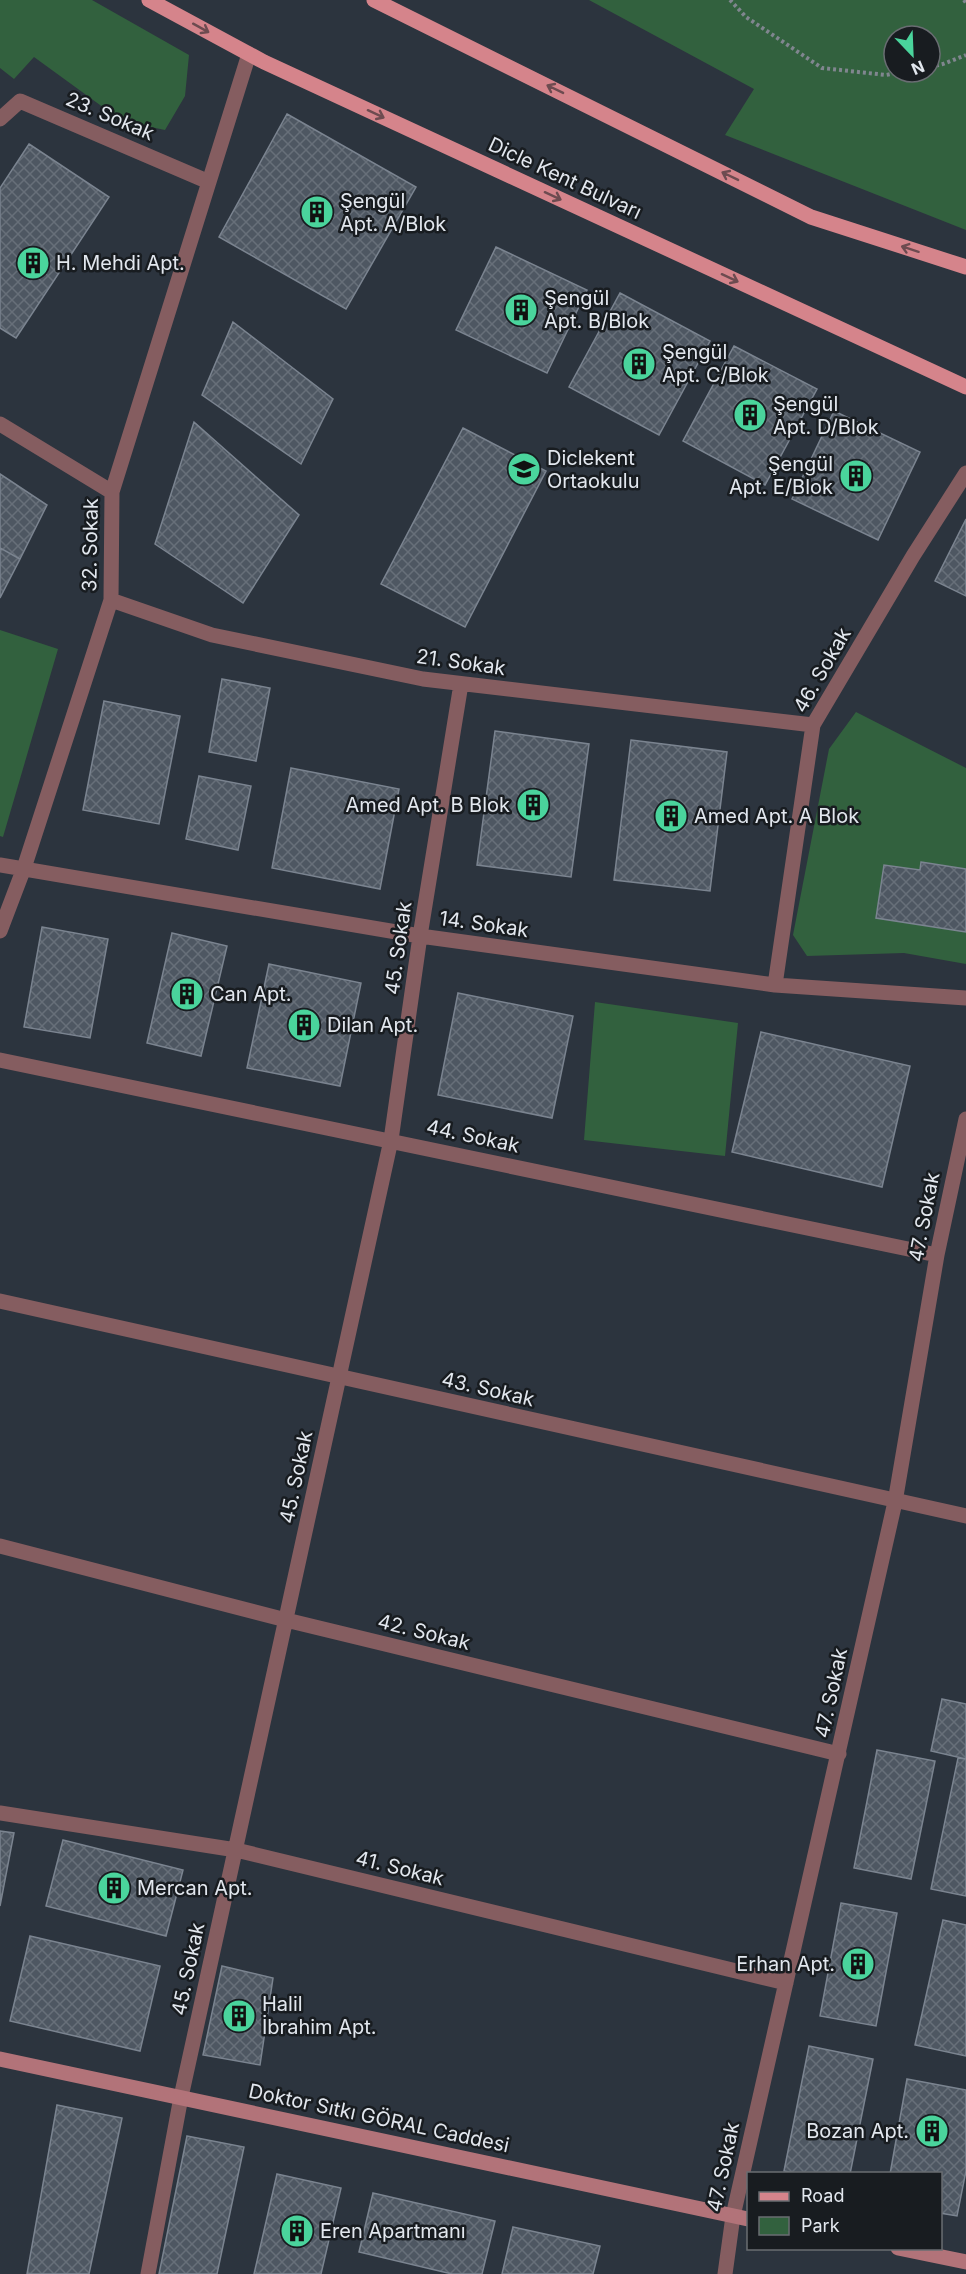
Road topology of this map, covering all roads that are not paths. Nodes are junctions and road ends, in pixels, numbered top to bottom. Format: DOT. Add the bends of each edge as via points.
graph roads {
  1 [pos="149,0"];
  2 [pos="374,0"];
  3 [pos="249,54"];
  4 [pos="0,119"];
  5 [pos="209,182"];
  6 [pos="966,267"];
  7 [pos="966,387"];
  8 [pos="0,424"];
  9 [pos="966,473"];
  10 [pos="112,492"];
  11 [pos="111,600"];
  12 [pos="461,684"];
  13 [pos="813,725"];
  14 [pos="0,864"];
  15 [pos="24,868"];
  16 [pos="0,932"];
  17 [pos="420,936"];
  18 [pos="775,985"];
  19 [pos="966,998"];
  20 [pos="0,1060"];
  21 [pos="966,1119"];
  22 [pos="391,1140"];
  23 [pos="937,1255"];
  24 [pos="0,1301"];
  25 [pos="340,1377"];
  26 [pos="895,1502"];
  27 [pos="966,1516"];
  28 [pos="0,1546"];
  29 [pos="286,1620"];
  30 [pos="839,1754"];
  31 [pos="0,1813"];
  32 [pos="236,1850"];
  33 [pos="786,1983"];
  34 [pos="0,2059"];
  35 [pos="182,2097"];
  36 [pos="750,2172"];
  37 [pos="747,2187"];
  38 [pos="741,2218"];
  39 [pos="908,2250"];
  40 [pos="966,2262"];
  41 [pos="148,2274"];
  42 [pos="725,2274"];
  1 -- 3 [label="main road, Dicle Kent Bulvarı, one-way"];
  6 -- 2 [label="main road, one-way" via="811,217"];
  3 -- 5 [label="street, 32. Sokak"];
  3 -- 7 [label="main road, Dicle Kent Bulvarı, one-way"];
  4 -- 5 [label="street, 23. Sokak" via="20,101"];
  5 -- 10 [label="street, 32. Sokak"];
  8 -- 10 [label="street"];
  9 -- 13 [label="street, 46. Sokak"];
  10 -- 11 [label="street, 32. Sokak"];
  11 -- 12 [label="street, 21. Sokak" via="212,635"];
  11 -- 15 [label="street, 32. Sokak"];
  12 -- 13 [label="street, 21. Sokak"];
  12 -- 17 [label="street, 45. Sokak"];
  13 -- 18 [label="street, 46. Sokak"];
  14 -- 15 [label="street, 14. Sokak"];
  15 -- 16 [label="street, 32. Sokak"];
  15 -- 17 [label="street, 14. Sokak"];
  17 -- 18 [label="street, 14. Sokak"];
  17 -- 22 [label="street, 45. Sokak"];
  18 -- 19 [label="street, 14. Sokak"];
  20 -- 22 [label="street, 44. Sokak"];
  21 -- 23 [label="street, 47. Sokak"];
  22 -- 23 [label="street, 44. Sokak"];
  22 -- 25 [label="street, 45. Sokak"];
  23 -- 26 [label="street, 47. Sokak"];
  24 -- 25 [label="street, 43. Sokak"];
  25 -- 26 [label="street, 43. Sokak"];
  25 -- 29 [label="street, 45. Sokak"];
  26 -- 27 [label="street, 43. Sokak"];
  26 -- 30 [label="street, 47. Sokak"];
  28 -- 29 [label="street, 42. Sokak"];
  29 -- 30 [label="street, 42. Sokak"];
  29 -- 32 [label="street, 45. Sokak"];
  30 -- 33 [label="street, 47. Sokak"];
  31 -- 32 [label="street, 41. Sokak"];
  32 -- 33 [label="street, 41. Sokak"];
  32 -- 35 [label="street, 45. Sokak"];
  33 -- 36 [label="street, 47. Sokak"];
  34 -- 35 [label="street, Doktor Sıtkı GÖRAL Caddesi"];
  35 -- 38 [label="street, Doktor Sıtkı GÖRAL Caddesi"];
  35 -- 41 [label="street, 45. Sokak"];
  37 -- 38 [label="street, 47. Sokak"];
  38 -- 42 [label="street, 47. Sokak"];
  39 -- 40 [label="street"];
}
